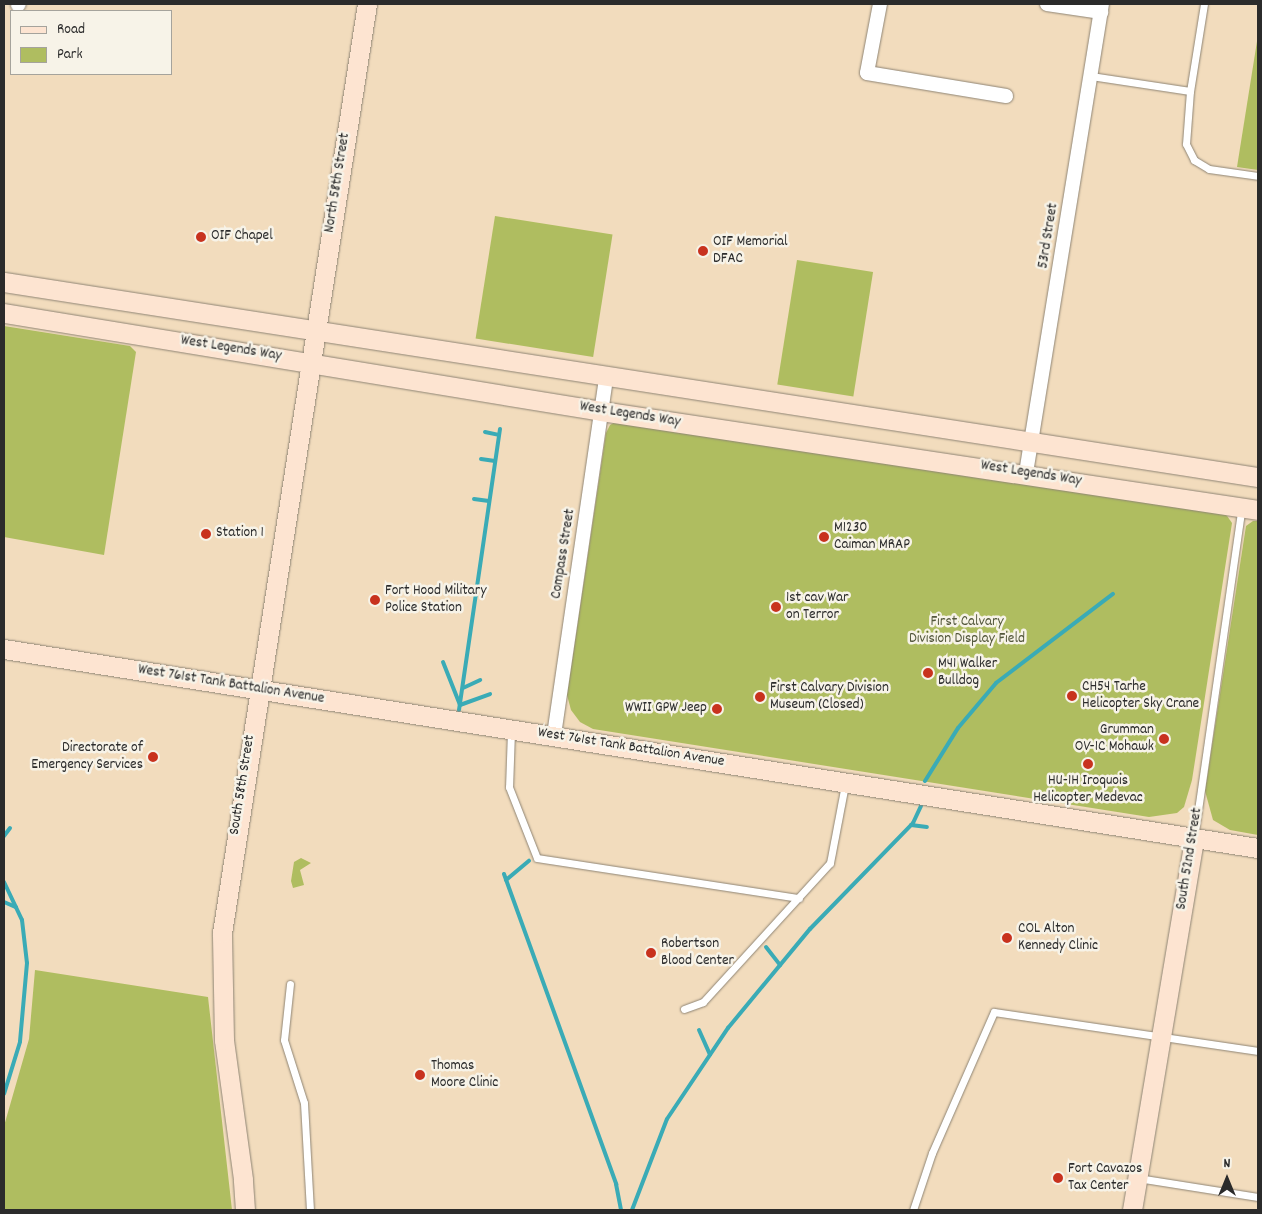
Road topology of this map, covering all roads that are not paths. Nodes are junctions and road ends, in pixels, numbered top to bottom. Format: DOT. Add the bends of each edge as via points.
graph roads {
  1 [pos="367,4"];
  2 [pos="880,4"];
  3 [pos="1047,4"];
  4 [pos="1204,4"];
  5 [pos="1101,8"];
  6 [pos="1091,76"];
  7 [pos="1190,92"];
  8 [pos="1006,96"];
  9 [pos="1258,176"];
  10 [pos="4,282"];
  11 [pos="4,313"];
  12 [pos="314,331"];
  13 [pos="310,361"];
  14 [pos="606,378"];
  15 [pos="601,411"];
  16 [pos="1033,443"];
  17 [pos="1026,473"];
  18 [pos="1258,477"];
  19 [pos="1250,509"];
  20 [pos="4,649"];
  21 [pos="258,690"];
  22 [pos="511,729"];
  23 [pos="554,736"];
  24 [pos="845,782"];
  25 [pos="1194,838"];
  26 [pos="1258,848"];
  27 [pos="799,898"];
  28 [pos="290,984"];
  29 [pos="684,1009"];
  30 [pos="1161,1036"];
  31 [pos="1258,1051"];
  32 [pos="1138,1178"];
  33 [pos="1258,1197"];
  34 [pos="245,1210"];
  35 [pos="310,1210"];
  36 [pos="913,1210"];
  37 [pos="1132,1210"];
  1 -- 12 [label="street, North 58th Street"];
  2 -- 8 [label="street" via="867,73"];
  3 -- 5 [label="street"];
  4 -- 7 [label="lane"];
  5 -- 6 [label="street, 53rd Street"];
  6 -- 7 [label="lane"];
  6 -- 16 [label="street, 53rd Street"];
  7 -- 9 [label="lane" via="1185,133 1194,160 1210,169"];
  10 -- 12 [label="street, West Legends Way"];
  11 -- 13 [label="street, West Legends Way"];
  12 -- 13 [label="street, North 58th Street"];
  12 -- 14 [label="street, West Legends Way"];
  13 -- 15 [label="street, West Legends Way"];
  13 -- 21 [label="street, South 58th Street"];
  14 -- 15 [label="street, Compass Street"];
  14 -- 16 [label="street, West Legends Way"];
  15 -- 17 [label="street, West Legends Way"];
  15 -- 23 [label="street, Compass Street"];
  16 -- 17 [label="street, 53rd Street"];
  16 -- 18 [label="street, West Legends Way"];
  17 -- 19 [label="street, West Legends Way"];
  19 -- 25 [label="lane, South 52nd Street"];
  20 -- 21 [label="street, West 761st Tank Battalion Avenue"];
  21 -- 22 [label="street, West 761st Tank Battalion Avenue"];
  21 -- 34 [label="street, South 58th Street" via="226,905 221,960 224,1040 244,1179"];
  22 -- 23 [label="street, West 761st Tank Battalion Avenue"];
  22 -- 27 [label="lane" via="509,787 537,858"];
  23 -- 24 [label="street, West 761st Tank Battalion Avenue"];
  24 -- 25 [label="street, West 761st Tank Battalion Avenue"];
  24 -- 27 [label="lane" via="833,856"];
  25 -- 26 [label="street, West 761st Tank Battalion Avenue"];
  25 -- 30 [label="street, South 52nd Street"];
  27 -- 29 [label="lane" via="703,1002"];
  28 -- 35 [label="lane" via="291,1001 284,1040 304,1102"];
  30 -- 31 [label="lane"];
  30 -- 32 [label="street, South 52nd Street"];
  30 -- 36 [label="lane" via="1139,1036 994,1012 932,1153"];
  32 -- 33 [label="lane"];
  32 -- 37 [label="street, South 52nd Street"];
}
